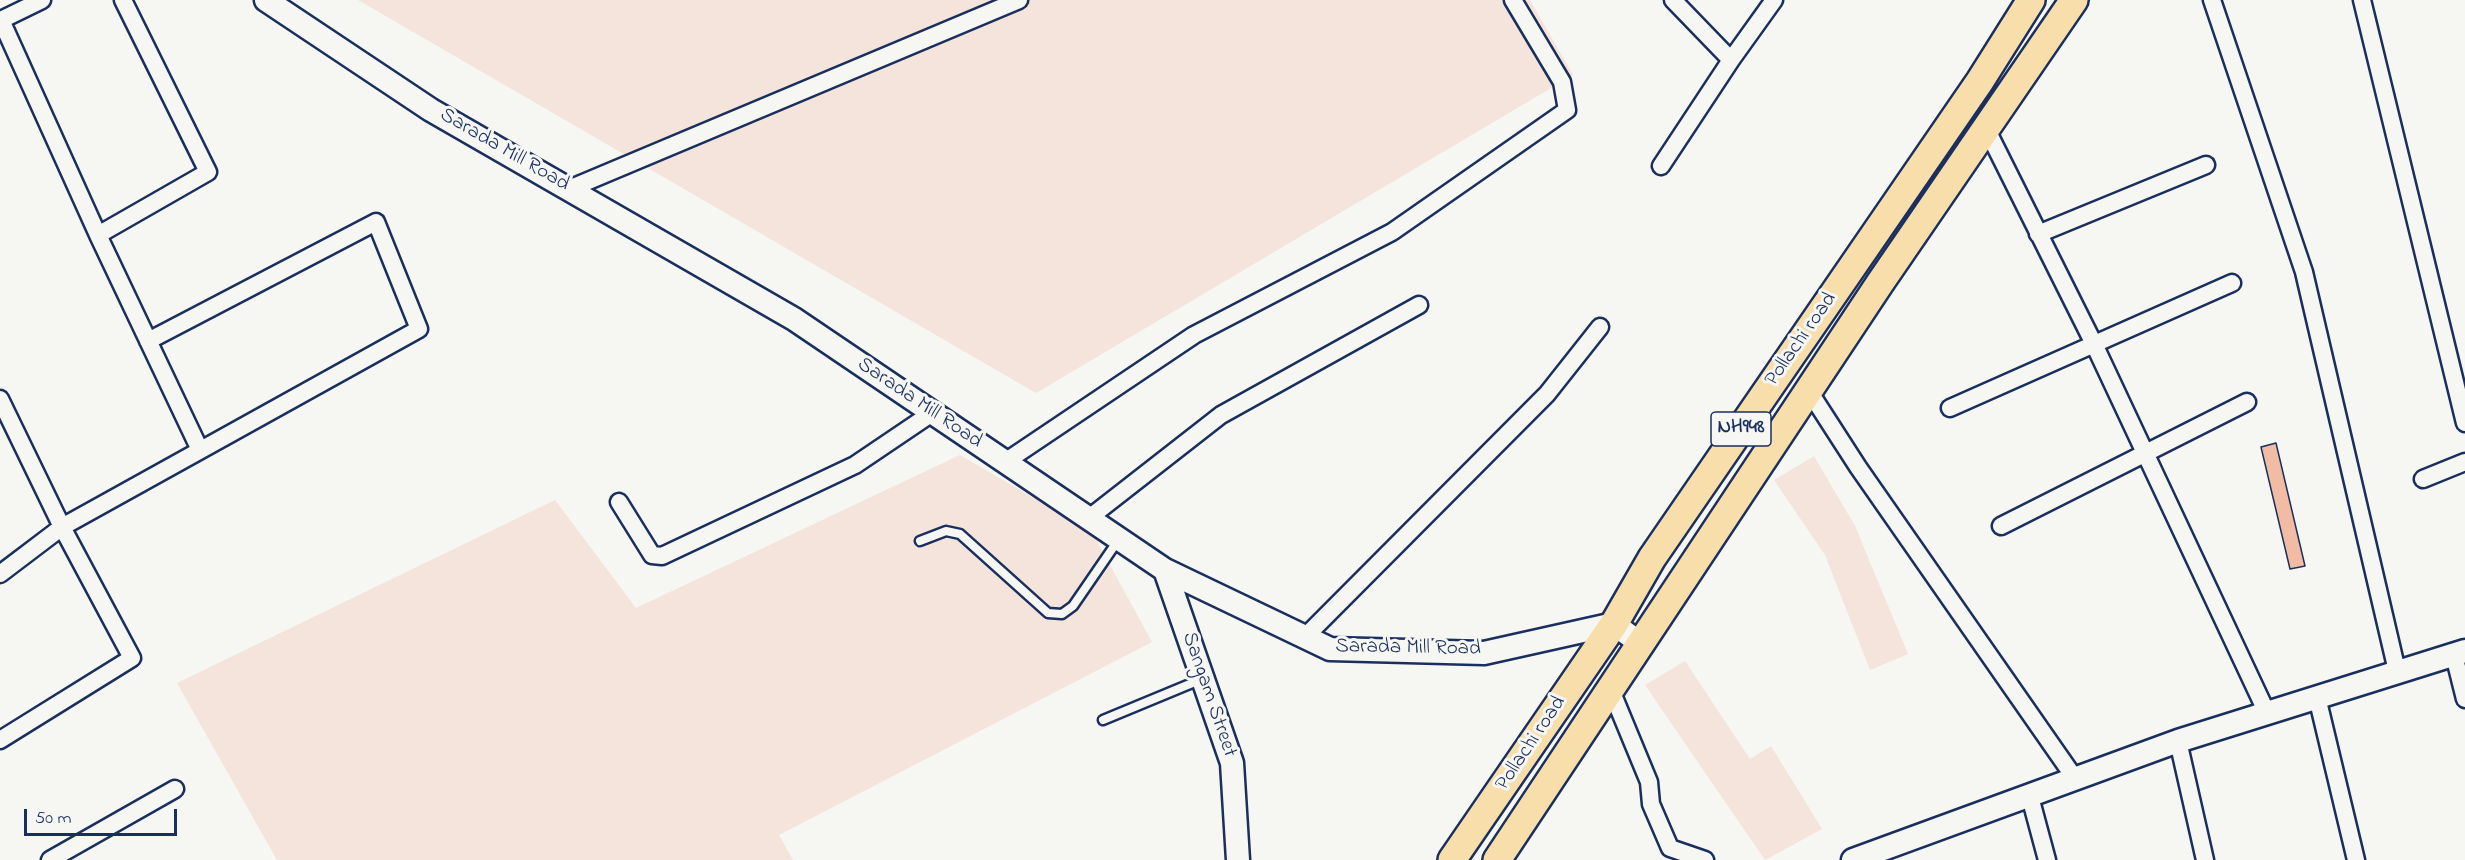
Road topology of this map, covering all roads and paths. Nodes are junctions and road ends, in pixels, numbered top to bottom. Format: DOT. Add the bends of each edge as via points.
graph roads {
  1 [pos="42,0"];
  2 [pos="123,0"];
  3 [pos="266,0"];
  4 [pos="1019,0"];
  5 [pos="1514,0"];
  6 [pos="1673,0"];
  7 [pos="1774,0"];
  8 [pos="2031,0"];
  9 [pos="2074,0"];
  10 [pos="2212,0"];
  11 [pos="2361,0"];
  12 [pos="1731,60"];
  13 [pos="1986,128"];
  14 [pos="2206,165"];
  15 [pos="1661,166"];
  16 [pos="569,189"];
  17 [pos="98,234"];
  18 [pos="2038,234"];
  19 [pos="2232,283"];
  20 [pos="1419,304"];
  21 [pos="1600,327"];
  22 [pos="148,341"];
  23 [pos="2094,344"];
  24 [pos="1809,391"];
  25 [pos="0,399"];
  26 [pos="2247,402"];
  27 [pos="1950,408"];
  28 [pos="932,412"];
  29 [pos="2465,423"];
  30 [pos="200,450"];
  31 [pos="2145,454"];
  32 [pos="1005,462"];
  33 [pos="2465,462"];
  34 [pos="2423,479"];
  35 [pos="618,502"];
  36 [pos="1089,518"];
  37 [pos="2001,526"];
  38 [pos="62,527"];
  39 [pos="1119,539"];
  40 [pos="920,541"];
  41 [pos="1165,570"];
  42 [pos="0,574"];
  43 [pos="1614,624"];
  44 [pos="1305,637"];
  45 [pos="1641,644"];
  46 [pos="2459,653"];
  47 [pos="2397,671"];
  48 [pos="1203,679"];
  49 [pos="1611,690"];
  50 [pos="2317,697"];
  51 [pos="2465,699"];
  52 [pos="2267,713"];
  53 [pos="1103,720"];
  54 [pos="0,740"];
  55 [pos="2178,741"];
  56 [pos="2074,777"];
  57 [pos="176,789"];
  58 [pos="2029,793"];
  59 [pos="50,860"];
  60 [pos="1238,860"];
  61 [pos="1452,860"];
  62 [pos="1497,860"];
  63 [pos="1705,860"];
  64 [pos="1853,860"];
  65 [pos="2047,860"];
  66 [pos="2205,860"];
  67 [pos="2356,860"];
  1 -- 17 [label="street" via="1,20"];
  2 -- 17 [label="street" via="208,172"];
  3 -- 16 [label="main road, Sarada Mill Road" via="431,110"];
  4 -- 16 [label="street"];
  5 -- 32 [label="street" via="1562,82 1568,110 1392,232 1194,335"];
  6 -- 12 [label="street"];
  7 -- 12 [label="street"];
  8 -- 43 [label="highway, Pollachi road / NH948" via="1980,81 1652,558"];
  9 -- 13 [label="highway, NH948"];
  10 -- 47 [label="street" via="2304,272"];
  11 -- 29 [label="street"];
  12 -- 15 [label="street"];
  13 -- 18 [label="street"];
  13 -- 24 [label="highway, NH948"];
  14 -- 18 [label="street"];
  16 -- 28 [label="main road, Sarada Mill Road" via="794,319"];
  17 -- 22 [label="street"];
  18 -- 23 [label="street"];
  19 -- 23 [label="street"];
  20 -- 36 [label="street" via="1221,415"];
  21 -- 44 [label="street" via="1548,394"];
  22 -- 30 [label="street"];
  22 -- 30 [label="street" via="376,222 419,329"];
  23 -- 27 [label="street"];
  23 -- 31 [label="street"];
  24 -- 45 [label="highway, NH948"];
  24 -- 56 [label="street" via="1858,468"];
  25 -- 38 [label="street"];
  26 -- 31 [label="street"];
  28 -- 32 [label="main road, Sarada Mill Road"];
  28 -- 35 [label="street" via="855,465 662,556 652,555"];
  30 -- 38 [label="street"];
  31 -- 37 [label="street"];
  31 -- 52 [label="street"];
  32 -- 36 [label="main road, Sarada Mill Road"];
  33 -- 34 [label="street"];
  36 -- 39 [label="main road, Sarada Mill Road"];
  38 -- 42 [label="street"];
  38 -- 54 [label="street" via="132,658"];
  39 -- 40 [label="lane" via="1073,606 1062,614 1048,613 960,534 946,531"];
  39 -- 41 [label="main road, Sarada Mill Road"];
  41 -- 44 [label="main road, Sarada Mill Road"];
  41 -- 48 [label="main road, Sangam Street"];
  43 -- 44 [label="main road, Sarada Mill Road" via="1484,653 1330,649"];
  43 -- 45 [label="main road"];
  43 -- 61 [label="highway, Pollachi road / NH948"];
  45 -- 49 [label="highway, NH948"];
  46 -- 47 [label="main road"];
  46 -- 51 [label="street"];
  47 -- 50 [label="main road"];
  48 -- 53 [label="lane"];
  48 -- 60 [label="main road, Sangam Street" via="1232,764"];
  49 -- 62 [label="highway, NH948"];
  49 -- 63 [label="street" via="1649,782 1650,804 1670,848"];
  50 -- 52 [label="main road"];
  50 -- 67 [label="street"];
  52 -- 55 [label="main road"];
  55 -- 56 [label="main road"];
  55 -- 66 [label="street"];
  56 -- 58 [label="main road"];
  57 -- 59 [label="street"];
  58 -- 64 [label="main road"];
  58 -- 65 [label="street"];
}
